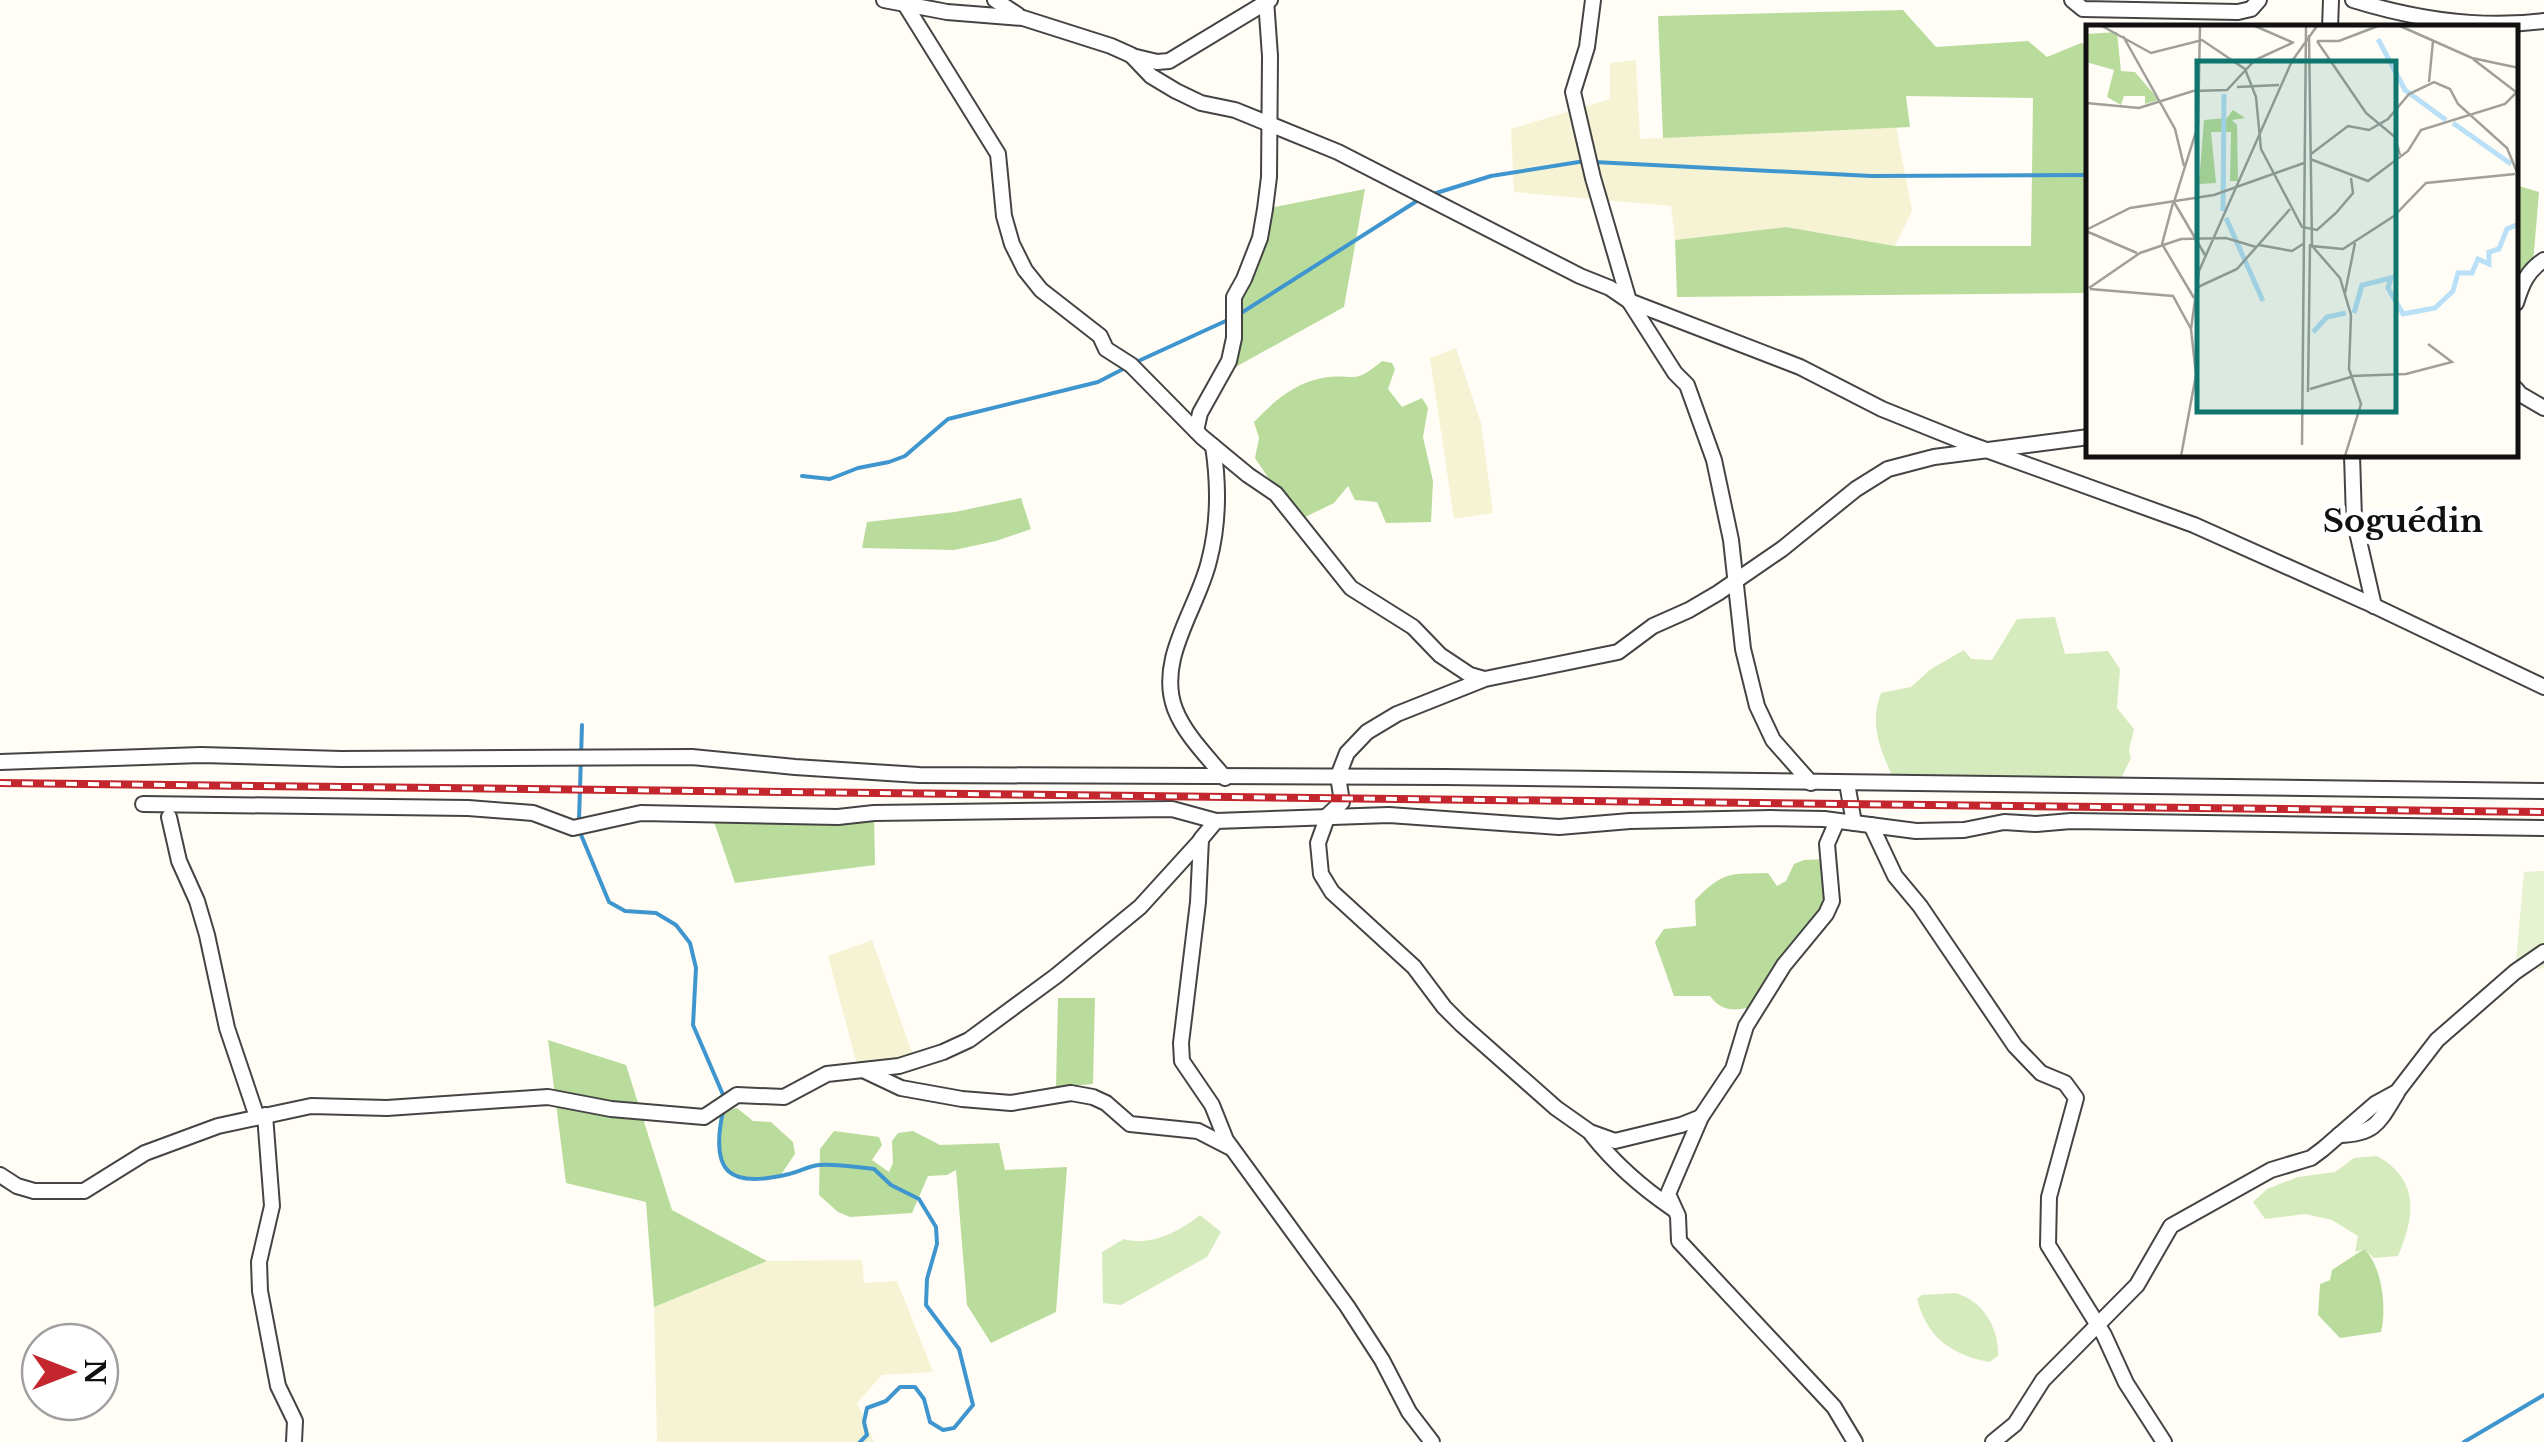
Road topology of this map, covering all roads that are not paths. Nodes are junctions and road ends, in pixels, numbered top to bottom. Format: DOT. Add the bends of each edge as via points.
graph roads {
  1 [pos="884,0"];
  2 [pos="995,0"];
  3 [pos="1593,0"];
  4 [pos="2072,0"];
  5 [pos="2259,0"];
  6 [pos="2353,0"];
  7 [pos="1268,1"];
  8 [pos="906,6"];
  9 [pos="1023,18"];
  10 [pos="2544,21"];
  11 [pos="1131,56"];
  12 [pos="1267,122"];
  13 [pos="2544,260"];
  14 [pos="2519,294"];
  15 [pos="1629,301"];
  16 [pos="2519,393"];
  17 [pos="2544,408"];
  18 [pos="1196,431"];
  19 [pos="2086,437"];
  20 [pos="1213,446"];
  21 [pos="1996,452"];
  22 [pos="2352,458"];
  23 [pos="1734,581"];
  24 [pos="2374,606"];
  25 [pos="1485,679"];
  26 [pos="2544,687"];
  27 [pos="0,762"];
  28 [pos="1338,776"];
  29 [pos="1224,778"];
  30 [pos="1811,783"];
  31 [pos="1847,783"];
  32 [pos="2544,791"];
  33 [pos="143,804"];
  34 [pos="1328,815"];
  35 [pos="169,816"];
  36 [pos="1216,820"];
  37 [pos="1837,821"];
  38 [pos="1854,822"];
  39 [pos="1871,825"];
  40 [pos="2544,828"];
  41 [pos="1202,839"];
  42 [pos="2544,952"];
  43 [pos="858,1068"];
  44 [pos="261,1116"];
  45 [pos="1701,1117"];
  46 [pos="1590,1132"];
  47 [pos="1231,1148"];
  48 [pos="0,1175"];
  49 [pos="1676,1212"];
  50 [pos="2097,1325"];
  51 [pos="294,1442"];
  52 [pos="1432,1442"];
  53 [pos="1856,1442"];
  54 [pos="1993,1442"];
  55 [pos="2164,1442"];
  1 -- 8 [label="street"];
  2 -- 9 [label="street"];
  3 -- 15 [label="street" via="1573,92"];
  4 -- 5 [label="street" via="2083,9 2238,12"];
  6 -- 10 [label="street" via="2477,24"];
  7 -- 11 [label="street" via="1169,61"];
  7 -- 12 [label="street"];
  8 -- 9 [label="street"];
  8 -- 18 [label="street" via="998,154 1004,216 1025,270"];
  9 -- 11 [label="street"];
  11 -- 12 [label="street" via="1176,91"];
  12 -- 15 [label="street" via="1390,177"];
  12 -- 18 [label="street" via="1269,177 1260,238 1234,298 1229,362"];
  13 -- 14 [label="street"];
  15 -- 21 [label="street"];
  15 -- 23 [label="street" via="1697,406 1725,508"];
  16 -- 17 [label="street"];
  18 -- 20 [label="street"];
  19 -- 21 [label="street"];
  20 -- 25 [label="street" via="1276,494 1351,588 1413,627 1440,655"];
  20 -- 29 [label="street" via="1218,498 1210,557 1182,628 1171,688 1186,728"];
  21 -- 23 [label="street" via="1910,461 1888,470"];
  21 -- 24 [label="street" via="2194,525"];
  22 -- 24 [label="street" via="2354,519"];
  23 -- 25 [label="street" via="1618,652"];
  23 -- 30 [label="street" via="1757,706 1773,740"];
  24 -- 26 [label="street"];
  25 -- 28 [label="street" via="1367,732 1347,753"];
  27 -- 29 [label="street" via="201,755 692,756 919,775"];
  28 -- 29 [label="street"];
  28 -- 30 [label="street"];
  28 -- 34 [label="street" via="1342,802"];
  30 -- 31 [label="street"];
  31 -- 32 [label="street"];
  31 -- 38 [label="street"];
  33 -- 36 [label="street" via="468,808 532,813 574,828 641,813 1172,809"];
  34 -- 36 [label="street"];
  34 -- 37 [label="street" via="1558,827 1630,820"];
  34 -- 46 [label="street" via="1318,862 1335,896 1414,967 1461,1024"];
  35 -- 44 [label="street" via="178,861 207,935 227,1028"];
  36 -- 41 [label="street"];
  37 -- 38 [label="street"];
  37 -- 45 [label="street" via="1827,844 1832,902 1758,1006 1733,1069"];
  38 -- 39 [label="street"];
  39 -- 40 [label="street"];
  39 -- 50 [label="street" via="1896,876 2015,1046 2076,1098 2049,1197 2048,1245"];
  41 -- 43 [label="street" via="1140,907 978,1034 916,1061"];
  41 -- 47 [label="street" via="1180,1053"];
  42 -- 50 [label="street" via="2438,1040 2397,1092 2310,1158 2271,1170 2171,1226 2137,1285"];
  43 -- 44 [label="street" via="827,1074 784,1096 737,1094 704,1117 548,1097 387,1108 322,1105"];
  43 -- 47 [label="street" via="901,1088 962,1100 1093,1097 1130,1124 1198,1131"];
  44 -- 48 [label="street" via="145,1152 84,1191 34,1191"];
  44 -- 51 [label="street" via="272,1206 260,1254 260,1291 278,1386 294,1418"];
  45 -- 46 [label="street" via="1620,1140"];
  45 -- 49 [label="street" via="1669,1188"];
  46 -- 49 [label="street" via="1610,1158"];
  47 -- 52 [label="street" via="1347,1306"];
  49 -- 53 [label="street" via="1680,1241 1834,1406"];
  50 -- 54 [label="street"];
  50 -- 55 [label="street"];
}
